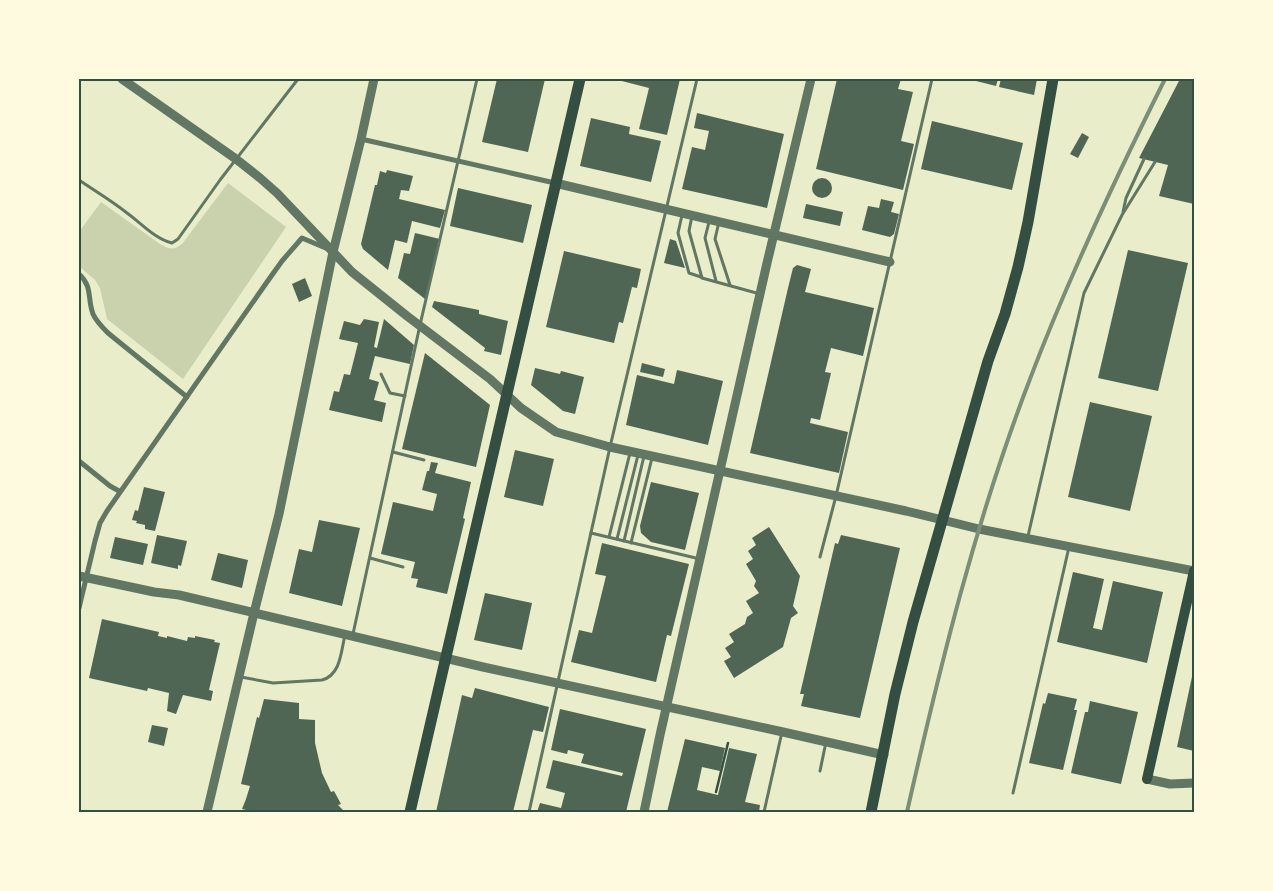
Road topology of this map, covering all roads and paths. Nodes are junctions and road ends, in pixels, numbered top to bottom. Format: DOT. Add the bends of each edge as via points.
graph roads {
  1 [pos="122,79"];
  2 [pos="298,79"];
  3 [pos="374,79"];
  4 [pos="477,79"];
  5 [pos="580,79"];
  6 [pos="697,79"];
  7 [pos="812,79"];
  8 [pos="932,79"];
  9 [pos="1053,79"];
  10 [pos="361,139"];
  11 [pos="236,159"];
  12 [pos="1144,159"];
  13 [pos="459,161"];
  14 [pos="1155,162"];
  15 [pos="79,180"];
  16 [pos="555,183"];
  17 [pos="666,210"];
  18 [pos="682,214"];
  19 [pos="1122,215"];
  20 [pos="692,216"];
  21 [pos="709,220"];
  22 [pos="719,222"];
  23 [pos="774,235"];
  24 [pos="333,252"];
  25 [pos="890,262"];
  26 [pos="79,274"];
  27 [pos="702,278"];
  28 [pos="716,282"];
  29 [pos="730,286"];
  30 [pos="760,294"];
  31 [pos="420,325"];
  32 [pos="381,374"];
  33 [pos="405,396"];
  34 [pos="508,396"];
  35 [pos="187,397"];
  36 [pos="610,447"];
  37 [pos="393,452"];
  38 [pos="642,453"];
  39 [pos="424,460"];
  40 [pos="79,461"];
  41 [pos="720,472"];
  42 [pos="119,491"];
  43 [pos="836,496"];
  44 [pos="943,520"];
  45 [pos="591,533"];
  46 [pos="609,538"];
  47 [pos="617,539"];
  48 [pos="1027,539"];
  49 [pos="624,541"];
  50 [pos="631,543"];
  51 [pos="1069,547"];
  52 [pos="820,557"];
  53 [pos="370,558"];
  54 [pos="700,560"];
  55 [pos="403,567"];
  56 [pos="1194,571"];
  57 [pos="82,576"];
  58 [pos="79,608"];
  59 [pos="254,613"];
  60 [pos="349,635"];
  61 [pos="447,657"];
  62 [pos="239,676"];
  63 [pos="557,683"];
  64 [pos="666,707"];
  65 [pos="782,732"];
  66 [pos="826,742"];
  67 [pos="728,743"];
  68 [pos="884,755"];
  69 [pos="820,771"];
  70 [pos="1147,779"];
  71 [pos="1194,783"];
  72 [pos="716,792"];
  73 [pos="1013,793"];
  74 [pos="207,812"];
  75 [pos="410,812"];
  76 [pos="529,812"];
  77 [pos="644,812"];
  78 [pos="764,812"];
  79 [pos="871,812"];
  1 -- 11 [label="street"];
  2 -- 11 [label="lane"];
  3 -- 10 [label="street"];
  4 -- 13 [label="lane"];
  5 -- 16 [label="main road"];
  6 -- 17 [label="lane"];
  7 -- 23 [label="street"];
  8 -- 25 [label="lane"];
  9 -- 44 [label="main road" via="1018,267"];
  10 -- 13 [label="street"];
  10 -- 24 [label="street"];
  11 -- 15 [label="lane" via="172,243 154,234"];
  11 -- 24 [label="street" via="277,193"];
  12 -- 19 [label="lane"];
  13 -- 16 [label="street"];
  13 -- 31 [label="lane"];
  14 -- 19 [label="lane"];
  16 -- 17 [label="street"];
  16 -- 34 [label="main road"];
  17 -- 18 [label="street"];
  17 -- 36 [label="lane"];
  18 -- 20 [label="street"];
  18 -- 27 [label="lane" via="678,233 689,273"];
  19 -- 48 [label="lane" via="1084,293"];
  20 -- 21 [label="street"];
  20 -- 27 [label="lane" via="689,231"];
  21 -- 22 [label="street"];
  21 -- 28 [label="lane" via="705,238"];
  22 -- 23 [label="street"];
  22 -- 29 [label="lane" via="715,239"];
  23 -- 25 [label="street"];
  23 -- 30 [label="street"];
  24 -- 31 [label="street" via="359,278"];
  24 -- 35 [label="street" via="302,238 267,282"];
  24 -- 59 [label="street" via="279,514"];
  25 -- 43 [label="lane"];
  26 -- 35 [label="street" via="88,285 93,315 99,323"];
  27 -- 28 [label="lane"];
  28 -- 29 [label="lane"];
  29 -- 30 [label="lane"];
  30 -- 41 [label="street"];
  31 -- 33 [label="lane"];
  31 -- 34 [label="street"];
  32 -- 33 [label="lane" via="390,393"];
  33 -- 37 [label="lane"];
  34 -- 36 [label="street" via="556,432"];
  34 -- 61 [label="main road"];
  35 -- 42 [label="street"];
  36 -- 38 [label="street"];
  36 -- 45 [label="lane"];
  37 -- 39 [label="lane"];
  37 -- 53 [label="lane"];
  38 -- 41 [label="street"];
  38 -- 46 [label="lane"];
  38 -- 47 [label="lane"];
  38 -- 49 [label="lane"];
  38 -- 50 [label="lane"];
  40 -- 42 [label="street"];
  41 -- 43 [label="street"];
  41 -- 54 [label="street"];
  42 -- 57 [label="street" via="100,523"];
  43 -- 44 [label="street"];
  43 -- 52 [label="lane"];
  44 -- 48 [label="street"];
  44 -- 68 [label="main road" via="913,622"];
  45 -- 46 [label="lane"];
  45 -- 63 [label="lane"];
  46 -- 47 [label="lane"];
  47 -- 49 [label="lane"];
  48 -- 51 [label="street"];
  49 -- 50 [label="lane"];
  50 -- 54 [label="lane"];
  51 -- 56 [label="street"];
  51 -- 73 [label="lane"];
  53 -- 55 [label="lane"];
  53 -- 60 [label="lane"];
  54 -- 64 [label="street"];
  56 -- 70 [label="main road"];
  57 -- 58 [label="street"];
  57 -- 59 [label="street"];
  59 -- 60 [label="street"];
  59 -- 62 [label="street"];
  60 -- 61 [label="street"];
  60 -- 62 [label="lane" via="337,668 329,678 273,683"];
  61 -- 63 [label="street"];
  61 -- 75 [label="main road"];
  62 -- 74 [label="street"];
  63 -- 64 [label="street"];
  63 -- 76 [label="lane"];
  64 -- 65 [label="street"];
  64 -- 77 [label="street"];
  65 -- 66 [label="street"];
  65 -- 78 [label="lane"];
  66 -- 68 [label="street"];
  66 -- 69 [label="lane"];
  67 -- 72 [label="path"];
  68 -- 79 [label="main road"];
  70 -- 71 [label="street" via="1170,784"];
}
